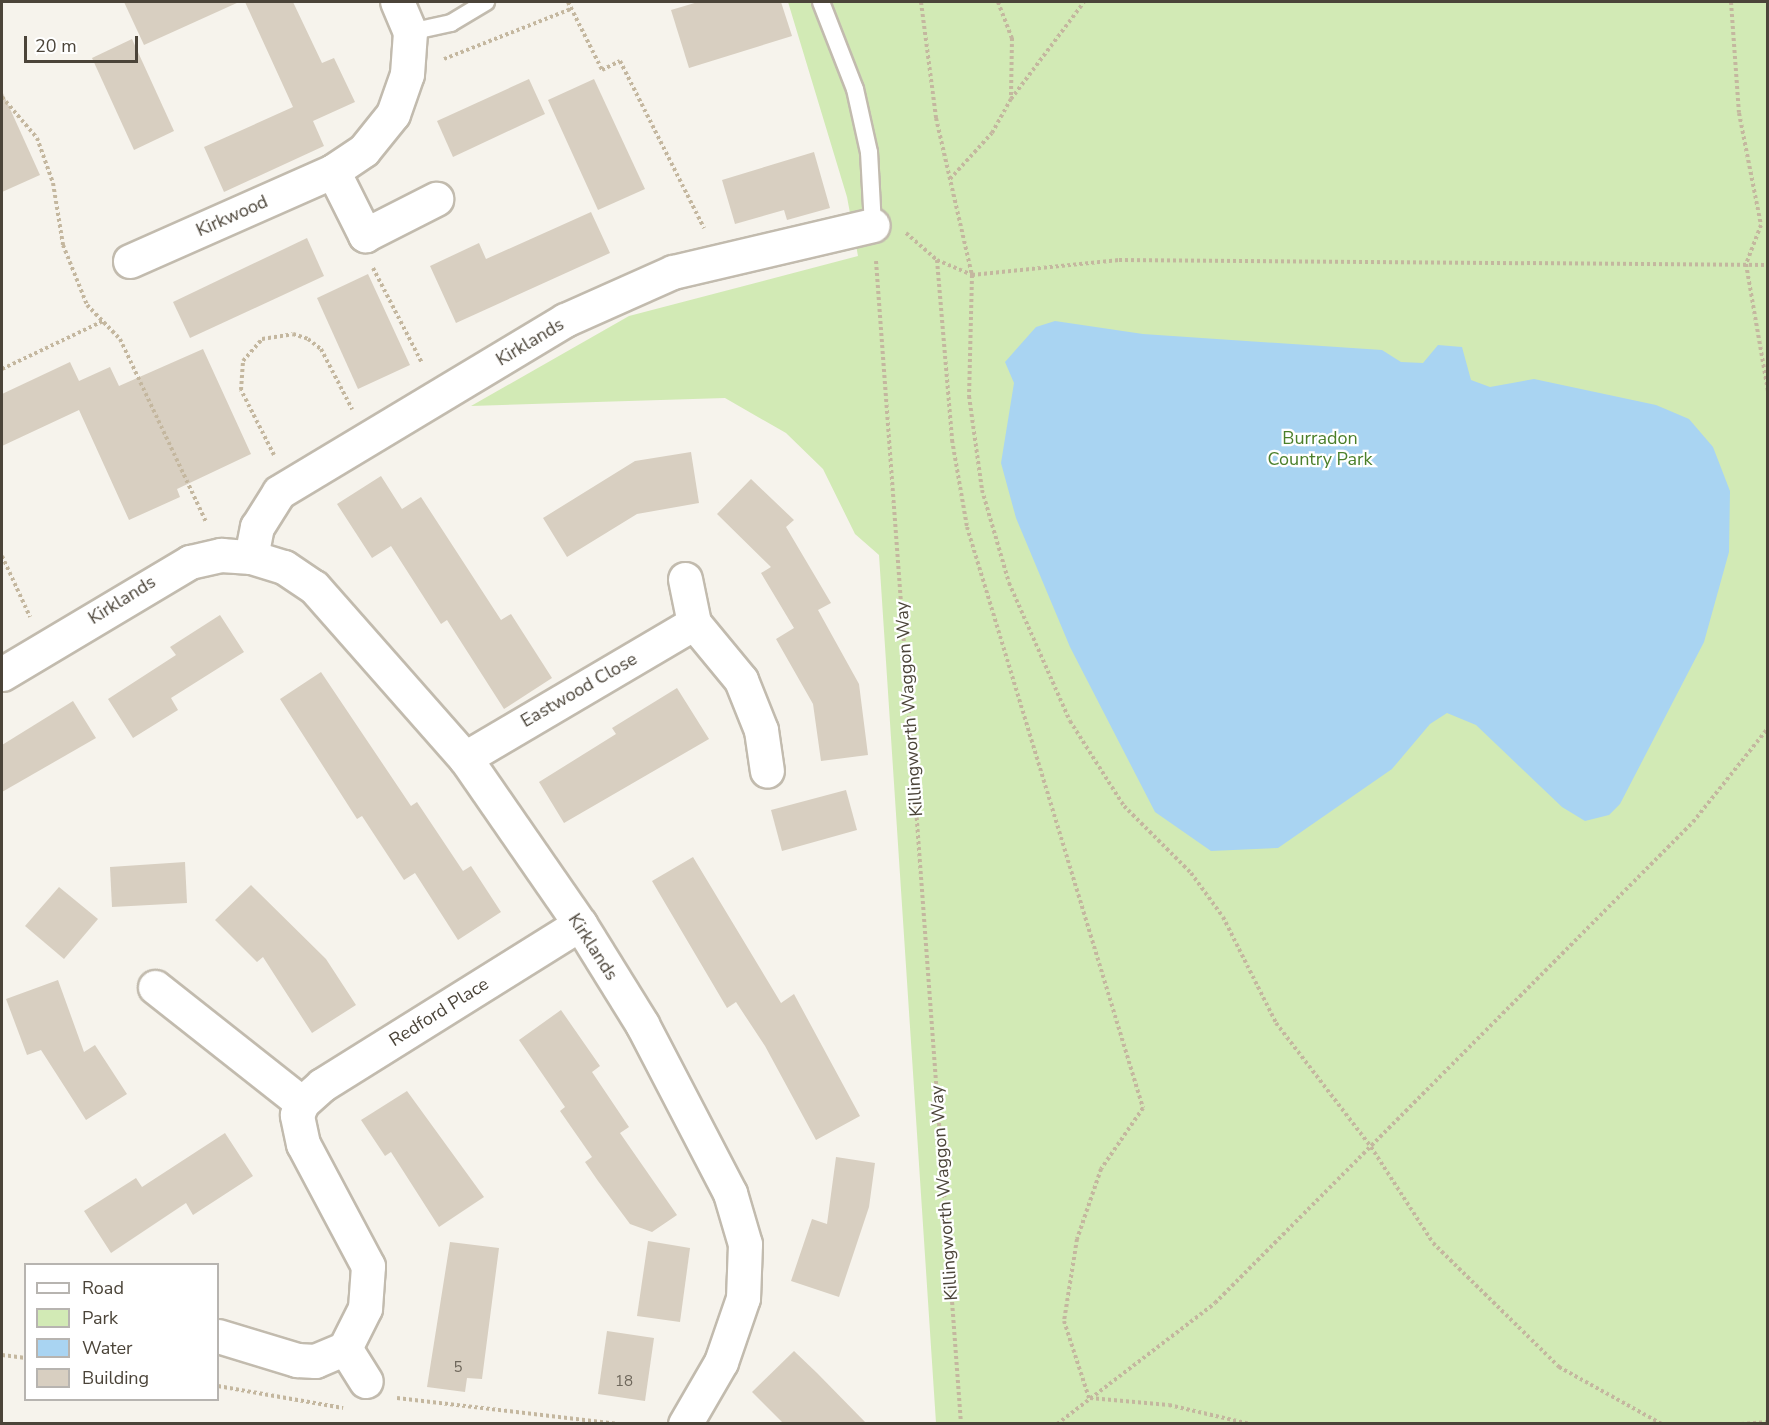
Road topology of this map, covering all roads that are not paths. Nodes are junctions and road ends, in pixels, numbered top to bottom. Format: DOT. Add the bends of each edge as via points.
graph roads {
  1 [pos="397,2"];
  2 [pos="486,2"];
  3 [pos="821,2"];
  4 [pos="410,32"];
  5 [pos="333,171"];
  6 [pos="436,199"];
  7 [pos="873,225"];
  8 [pos="130,261"];
  9 [pos="236,556"];
  10 [pos="685,579"];
  11 [pos="694,623"];
  12 [pos="2,674"];
  13 [pos="465,758"];
  14 [pos="767,771"];
  15 [pos="580,924"];
  16 [pos="154,987"];
  17 [pos="302,1103"];
  18 [pos="219,1336"];
  19 [pos="345,1348"];
  20 [pos="368,1396"];
  21 [pos="687,1423"];
  1 -- 4 [label="street, Kirkwood"];
  2 -- 4 [label="lane" via="451,23"];
  3 -- 7 [label="lane" via="855,89 869,152"];
  4 -- 5 [label="street, Kirkwood" via="407,74 393,114 364,150"];
  5 -- 6 [label="street" via="365,235"];
  5 -- 8 [label="street, Kirkwood"];
  7 -- 9 [label="street, Kirklands" via="721,261 617,293 290,485 266,505"];
  9 -- 12 [label="street, Kirklands" via="167,572"];
  9 -- 13 [label="street, Kirklands" via="284,567 314,587"];
  10 -- 11 [label="street"];
  11 -- 13 [label="street, Eastwood Close"];
  11 -- 14 [label="street" via="741,680 761,730"];
  13 -- 15 [label="street, Kirklands"];
  15 -- 17 [label="street, Redford Place" via="322,1085"];
  15 -- 21 [label="street, Kirklands" via="642,1024 740,1220 745,1252 743,1298 721,1362"];
  16 -- 17 [label="street"];
  17 -- 19 [label="street" via="298,1126 303,1144 368,1266 365,1308"];
  18 -- 19 [label="street" via="297,1360 315,1361"];
  19 -- 20 [label="street"];
}
